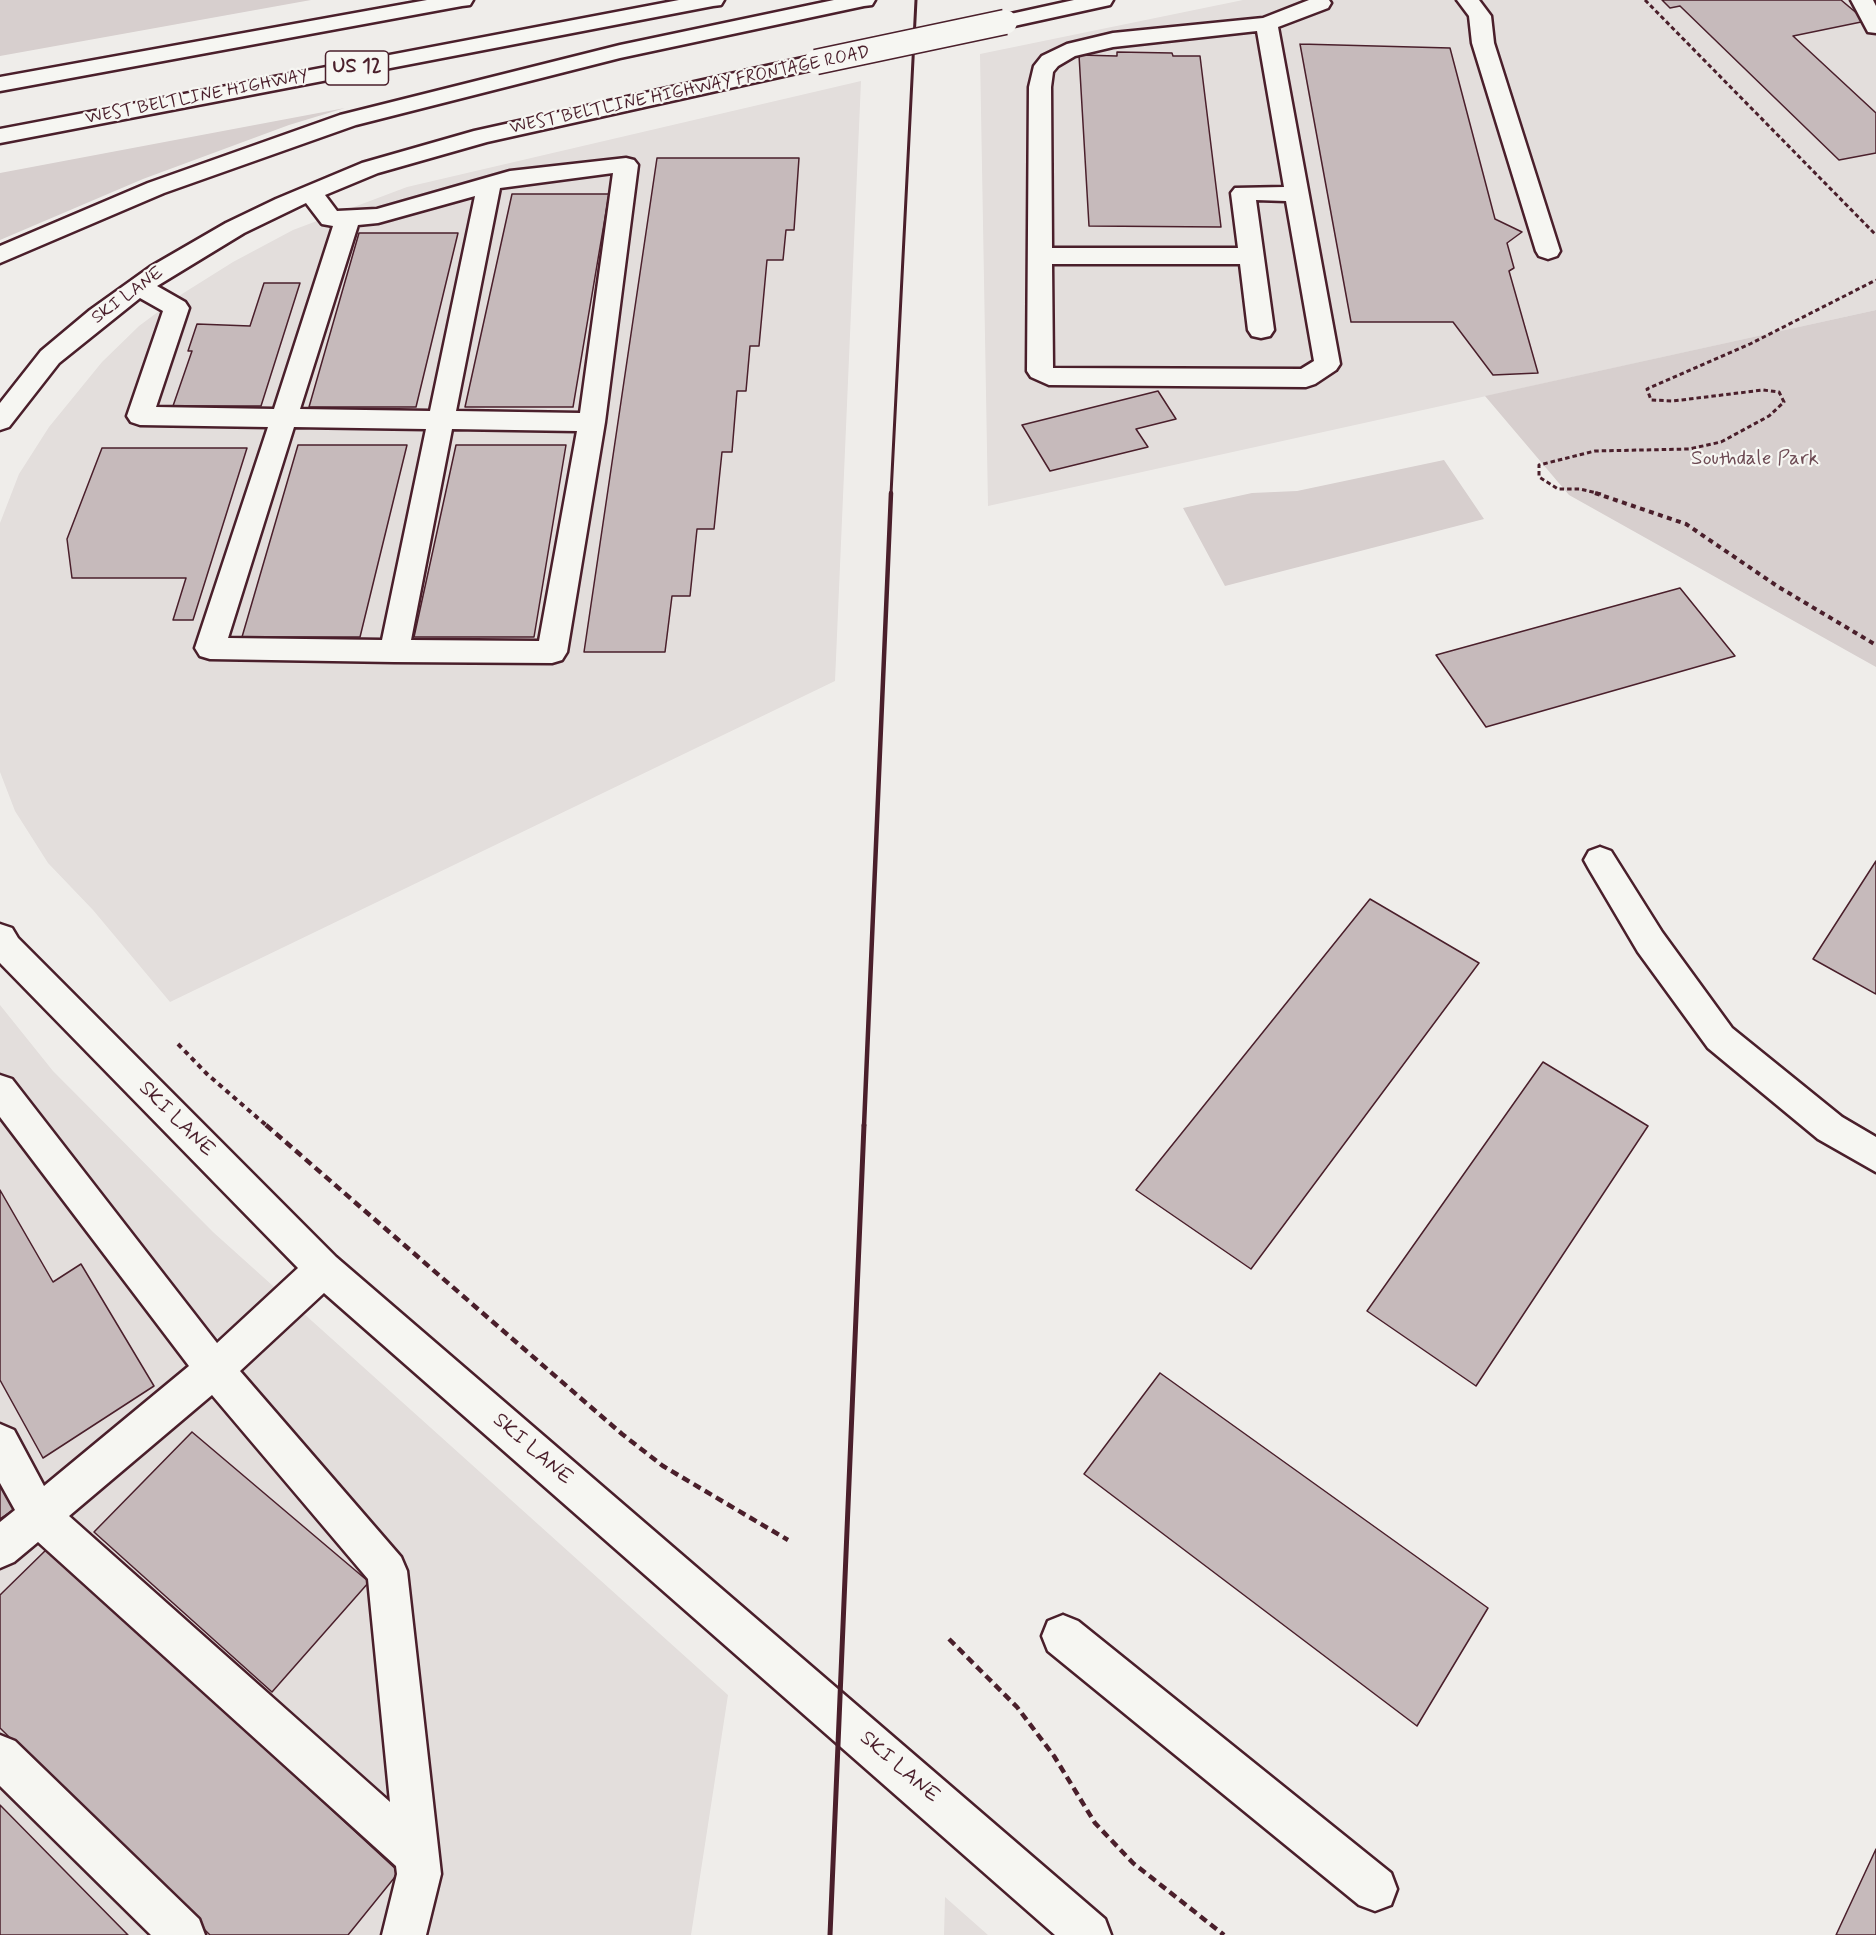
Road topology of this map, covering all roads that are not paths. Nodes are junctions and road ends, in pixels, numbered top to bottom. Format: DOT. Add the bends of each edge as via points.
graph roads {
  1 [pos="462,0"];
  2 [pos="713,0"];
  3 [pos="1102,0"];
  4 [pos="1468,0"];
  5 [pos="1862,0"];
  6 [pos="861,1"];
  7 [pos="1324,1"];
  8 [pos="1267,24"];
  9 [pos="1876,27"];
  10 [pos="0,84"];
  11 [pos="0,136"];
  12 [pos="489,184"];
  13 [pos="311,193"];
  14 [pos="1297,194"];
  15 [pos="284,204"];
  16 [pos="348,218"];
  17 [pos="1548,251"];
  18 [pos="0,255"];
  19 [pos="1040,256"];
  20 [pos="1251,256"];
  21 [pos="139,286"];
  22 [pos="1261,330"];
  23 [pos="284,418"];
  24 [pos="443,419"];
  25 [pos="0,421"];
  26 [pos="592,422"];
  27 [pos="394,651"];
  28 [pos="1600,860"];
  29 [pos="0,938"];
  30 [pos="0,1090"];
  31 [pos="1876,1156"];
  32 [pos="323,1269"];
  33 [pos="214,1369"];
  34 [pos="0,1443"];
  35 [pos="39,1516"];
  36 [pos="0,1548"];
  37 [pos="1063,1636"];
  38 [pos="0,1756"];
  39 [pos="415,1854"];
  40 [pos="1374,1889"];
  41 [pos="183,1935"];
  42 [pos="404,1935"];
  43 [pos="1089,1935"];
  1 -- 10 [label="main road, US 12"];
  2 -- 11 [label="main road, WEST BELTLINE HIGHWAY / US 12"];
  3 -- 13 [label="main road, WEST BELTLINE HIGHWAY FRONTAGE ROAD, bridge" via="482,136 379,165"];
  4 -- 17 [label="main road" via="1480,16 1483,43"];
  5 -- 9 [label="main road"];
  6 -- 18 [label="main road" via="620,52 348,120 156,188"];
  7 -- 8 [label="main road"];
  8 -- 14 [label="main road"];
  8 -- 19 [label="main road" via="1113,40 1067,51 1050,61 1042,71"];
  12 -- 16 [label="main road" via="378,216"];
  12 -- 24 [label="main road"];
  12 -- 26 [label="main road" via="510,178 626,165"];
  13 -- 15 [label="main road, WEST BELTLINE HIGHWAY FRONTAGE ROAD"];
  13 -- 16 [label="main road" via="330,219"];
  14 -- 19 [label="main road" via="1328,364 1306,378 1049,377 1040,371"];
  14 -- 20 [label="main road" via="1243,193"];
  15 -- 21 [label="main road, SKI LANE" via="200,247"];
  16 -- 23 [label="main road"];
  19 -- 20 [label="main road"];
  20 -- 22 [label="main road"];
  21 -- 23 [label="main road" via="176,308 140,416"];
  21 -- 25 [label="main road, SKI LANE" via="50,357"];
  23 -- 24 [label="main road"];
  23 -- 27 [label="main road" via="210,648"];
  24 -- 26 [label="main road"];
  24 -- 27 [label="main road"];
  26 -- 27 [label="main road" via="552,652"];
  28 -- 31 [label="main road" via="1650,942 1720,1038 1830,1128"];
  29 -- 32 [label="main road, SKI LANE"];
  30 -- 33 [label="main road"];
  32 -- 33 [label="main road"];
  32 -- 43 [label="main road, SKI LANE"];
  33 -- 35 [label="main road"];
  33 -- 39 [label="main road" via="387,1571"];
  34 -- 35 [label="main road"];
  35 -- 36 [label="main road"];
  35 -- 39 [label="main road"];
  37 -- 40 [label="main road"];
  38 -- 41 [label="main road"];
  39 -- 42 [label="main road" via="419,1874"];
}
